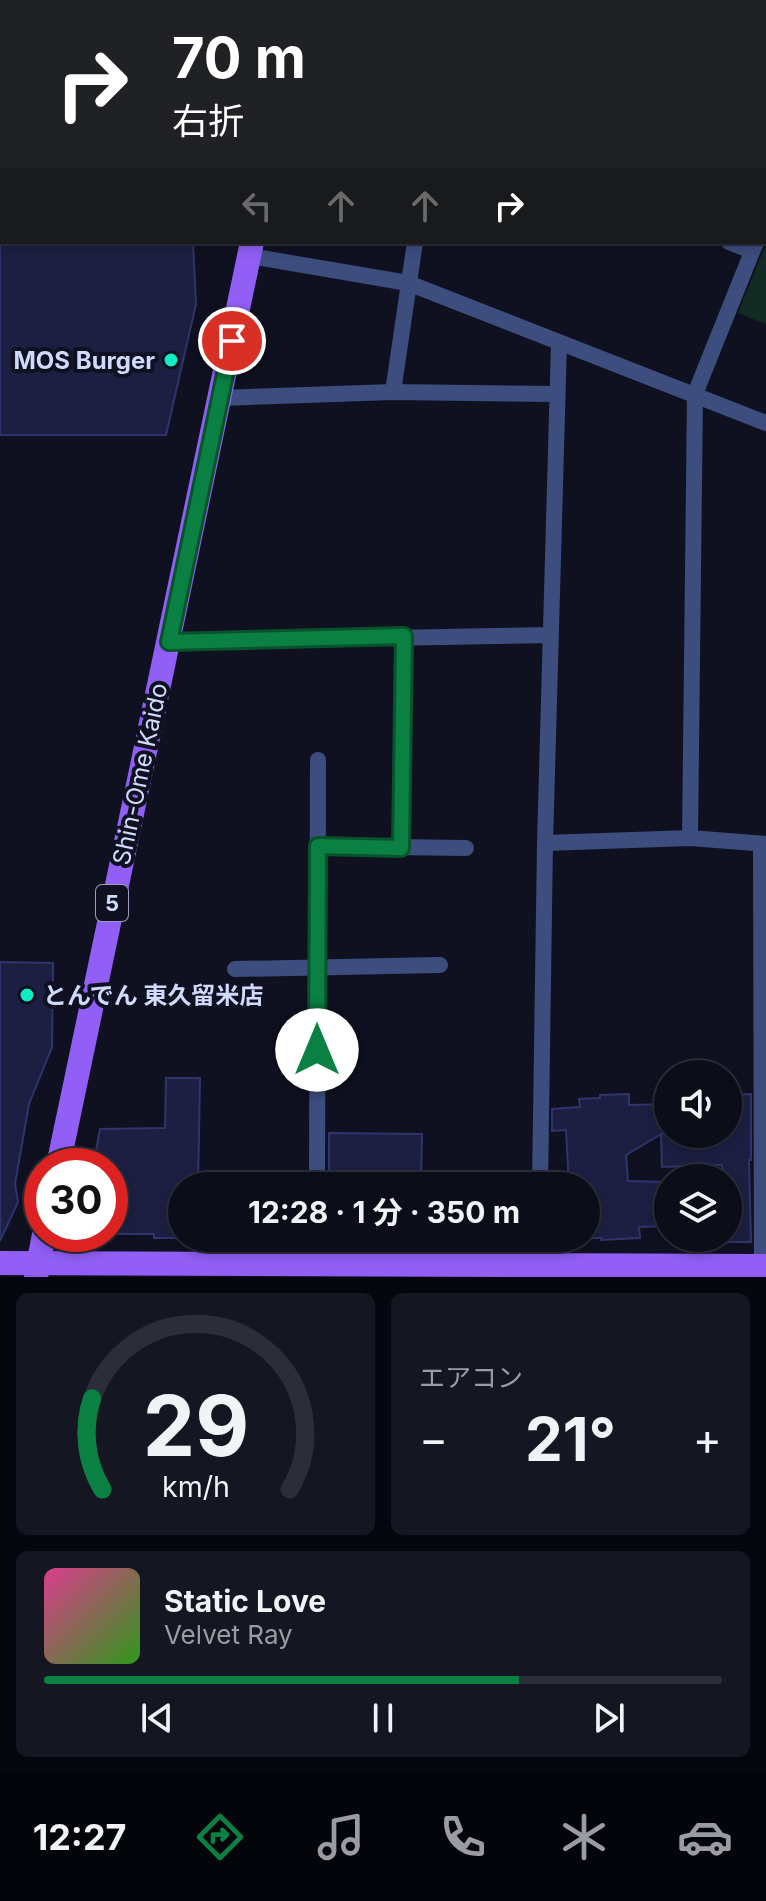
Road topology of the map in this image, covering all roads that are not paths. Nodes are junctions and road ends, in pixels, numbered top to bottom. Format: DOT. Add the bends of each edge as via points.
graph roads {
  1 [pos="415,244"];
  2 [pos="754,247"];
  3 [pos="251,249"];
  4 [pos="408,283"];
  5 [pos="559,343"];
  6 [pos="393,392"];
  7 [pos="557,394"];
  8 [pos="695,394"];
  9 [pos="220,398"];
  10 [pos="766,423"];
  11 [pos="551,635"];
  12 [pos="404,636"];
  13 [pos="169,642"];
  14 [pos="318,760"];
  15 [pos="690,838"];
  16 [pos="545,843"];
  17 [pos="763,844"];
  18 [pos="318,846"];
  19 [pos="401,848"];
  20 [pos="466,848"];
  21 [pos="440,965"];
  22 [pos="318,967"];
  23 [pos="235,969"];
  24 [pos="62,1148"];
  25 [pos="317,1172"];
  26 [pos="540,1172"];
  27 [pos="317,1252"];
  28 [pos="538,1252"];
  29 [pos="0,1263"];
  30 [pos="317,1265"];
  31 [pos="538,1265"];
  32 [pos="764,1266"];
  33 [pos="37,1270"];
  34 [pos="402,1271"];
  1 -- 4 [label="street"];
  2 -- 8 [label="street"];
  3 -- 4 [label="street"];
  3 -- 9 [label="main road, Shin-Ome Kaido / 5"];
  4 -- 5 [label="street"];
  4 -- 6 [label="street"];
  5 -- 7 [label="street"];
  5 -- 8 [label="street"];
  6 -- 7 [label="street"];
  6 -- 9 [label="street"];
  7 -- 11 [label="street"];
  8 -- 10 [label="street"];
  8 -- 15 [label="street"];
  9 -- 13 [label="main road, Shin-Ome Kaido / 5"];
  11 -- 12 [label="street"];
  11 -- 16 [label="street"];
  12 -- 13 [label="street"];
  12 -- 19 [label="street"];
  13 -- 24 [label="main road, Shin-Ome Kaido / 5"];
  14 -- 18 [label="street"];
  15 -- 16 [label="street"];
  15 -- 17 [label="street"];
  16 -- 26 [label="street"];
  17 -- 32 [label="street"];
  18 -- 19 [label="street"];
  18 -- 22 [label="street"];
  19 -- 20 [label="street"];
  21 -- 22 [label="street"];
  22 -- 23 [label="street"];
  22 -- 25 [label="street"];
  27 -- 30 [label="street"];
  28 -- 31 [label="street"];
  29 -- 33 [label="main road"];
  30 -- 33 [label="main road"];
  30 -- 34 [label="main road"];
  31 -- 32 [label="main road"];
  31 -- 34 [label="main road"];
}
